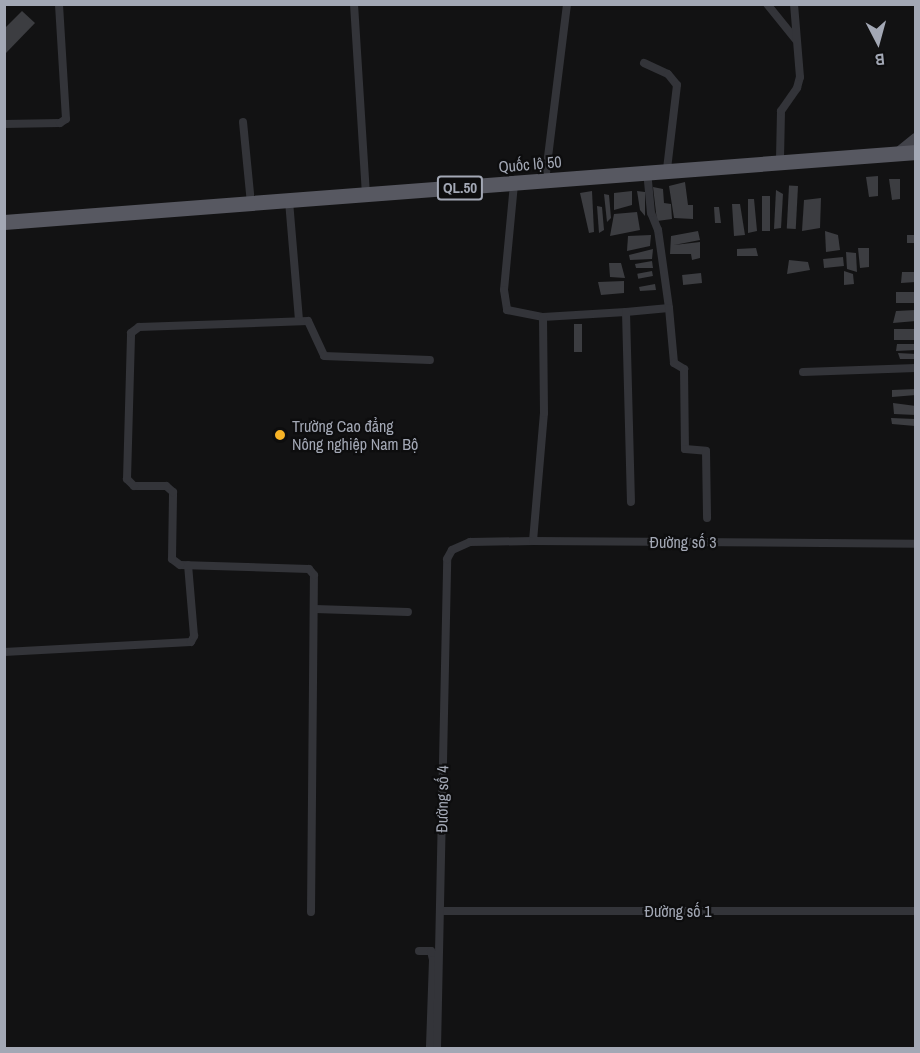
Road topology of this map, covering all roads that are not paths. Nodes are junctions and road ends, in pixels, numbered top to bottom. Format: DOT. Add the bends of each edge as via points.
graph roads {
  1 [pos="59,4"];
  2 [pos="354,4"];
  3 [pos="567,4"];
  4 [pos="767,4"];
  5 [pos="794,4"];
  6 [pos="796,41"];
  7 [pos="644,63"];
  8 [pos="243,123"];
  9 [pos="4,124"];
  10 [pos="915,139"];
  11 [pos="908,152"];
  12 [pos="780,159"];
  13 [pos="667,169"];
  14 [pos="647,171"];
  15 [pos="545,181"];
  16 [pos="514,184"];
  17 [pos="366,194"];
  18 [pos="289,201"];
  19 [pos="251,204"];
  20 [pos="4,222"];
  21 [pos="669,308"];
  22 [pos="626,312"];
  23 [pos="543,317"];
  24 [pos="298,320"];
  25 [pos="430,360"];
  26 [pos="915,368"];
  27 [pos="803,372"];
  28 [pos="631,502"];
  29 [pos="707,518"];
  30 [pos="533,541"];
  31 [pos="915,544"];
  32 [pos="452,550"];
  33 [pos="188,565"];
  34 [pos="315,609"];
  35 [pos="408,612"];
  36 [pos="4,652"];
  37 [pos="440,911"];
  38 [pos="915,911"];
  39 [pos="311,912"];
  40 [pos="419,951"];
  41 [pos="430,1048"];
  42 [pos="437,1048"];
  1 -- 9 [label="street" via="66,119 60,123"];
  2 -- 17 [label="street"];
  3 -- 15 [label="street"];
  4 -- 6 [label="street"];
  5 -- 6 [label="street"];
  6 -- 12 [label="street" via="800,76 797,88 781,111"];
  7 -- 13 [label="street" via="668,74 676,85"];
  8 -- 19 [label="street"];
  10 -- 11 [label="main road"];
  11 -- 12 [label="highway, Quốc lộ 50 / QL.50"];
  12 -- 13 [label="highway, Quốc lộ 50 / QL.50"];
  13 -- 14 [label="highway, Quốc lộ 50 / QL.50"];
  14 -- 15 [label="highway, Quốc lộ 50 / QL.50"];
  14 -- 21 [label="street"];
  15 -- 16 [label="highway, Quốc lộ 50 / QL.50"];
  16 -- 17 [label="highway, Quốc lộ 50 / QL.50"];
  16 -- 23 [label="street" via="506,306 512,312"];
  17 -- 18 [label="highway, Quốc lộ 50 / QL.50"];
  18 -- 19 [label="highway, Quốc lộ 50 / QL.50"];
  18 -- 24 [label="street"];
  19 -- 20 [label="highway, Quốc lộ 50 / QL.50"];
  21 -- 22 [label="street"];
  21 -- 29 [label="street" via="674,363 684,369 685,449 706,451"];
  22 -- 23 [label="street"];
  22 -- 28 [label="street"];
  23 -- 30 [label="street" via="544,413"];
  24 -- 25 [label="street" via="312,323 324,356"];
  24 -- 33 [label="street" via="139,327 131,333 127,479 134,486 171,488 172,559"];
  26 -- 27 [label="street"];
  30 -- 31 [label="street, Đường số 3"];
  30 -- 32 [label="street, Đường số 3" via="470,542"];
  32 -- 37 [label="street, Đường số 4" via="447,559"];
  33 -- 34 [label="street" via="309,570 315,579"];
  33 -- 36 [label="street" via="194,636 191,642"];
  34 -- 35 [label="street"];
  34 -- 39 [label="street"];
  37 -- 38 [label="street, Đường số 1"];
  37 -- 42 [label="street, Đường số 4"];
  40 -- 41 [label="street" via="431,951 433,960"];
}
